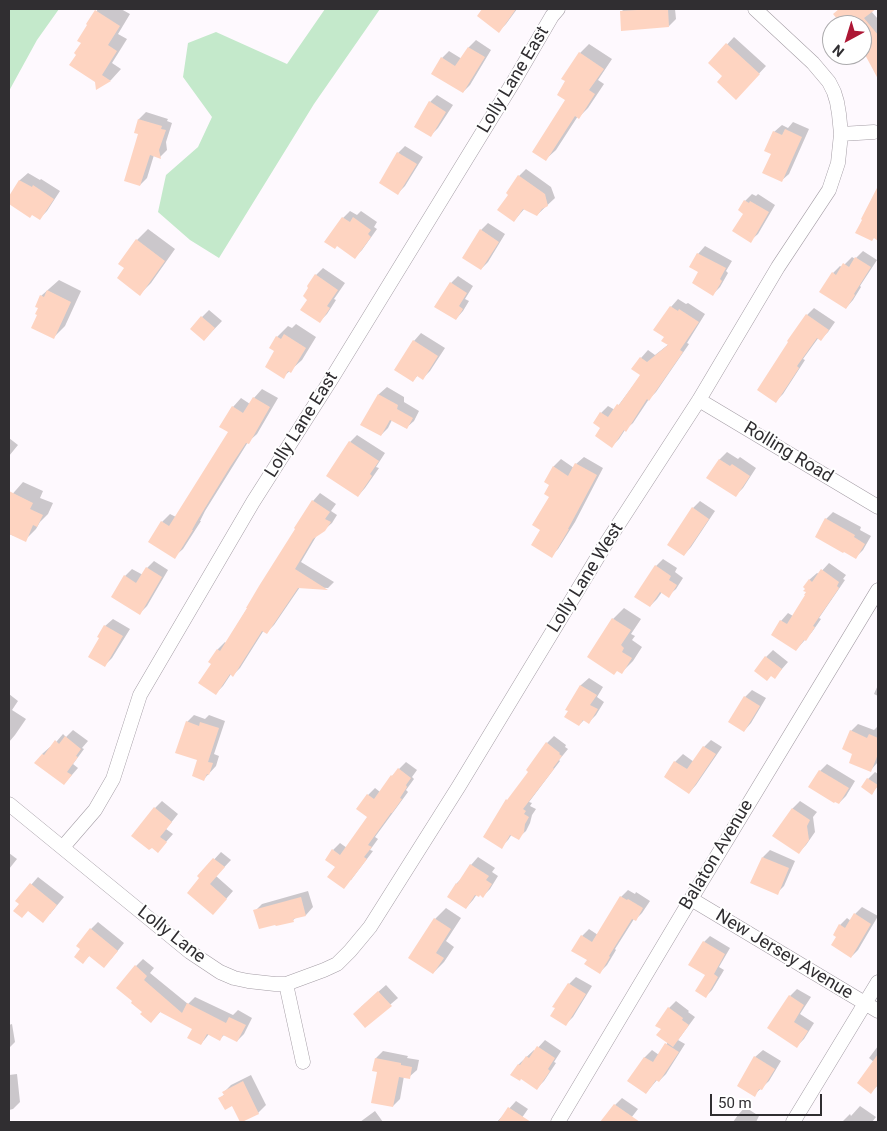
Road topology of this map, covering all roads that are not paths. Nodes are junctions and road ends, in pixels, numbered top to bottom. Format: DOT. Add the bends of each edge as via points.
graph roads {
  1 [pos="558,9"];
  2 [pos="755,9"];
  3 [pos="874,132"];
  4 [pos="841,134"];
  5 [pos="698,400"];
  6 [pos="878,507"];
  7 [pos="878,590"];
  8 [pos="9,804"];
  9 [pos="63,847"];
  10 [pos="690,899"];
  11 [pos="878,982"];
  12 [pos="286,984"];
  13 [pos="866,1004"];
  14 [pos="878,1011"];
  15 [pos="303,1062"];
  16 [pos="558,1122"];
  17 [pos="793,1122"];
  1 -- 9 [label="street, Lolly Lane East" via="140,695 112,779 95,810"];
  2 -- 4 [label="street, Lolly Lane West" via="829,82 837,102"];
  3 -- 4 [label="street"];
  4 -- 5 [label="street, Lolly Lane West" via="838,163 829,190 778,267"];
  5 -- 6 [label="street, Rolling Road"];
  5 -- 12 [label="street, Lolly Lane West" via="370,928 336,964"];
  7 -- 10 [label="street, Balaton Avenue"];
  8 -- 9 [label="street, Lolly Lane"];
  9 -- 12 [label="street, Lolly Lane" via="205,963 234,978"];
  10 -- 13 [label="street, New Jersey Avenue"];
  10 -- 16 [label="street, Balaton Avenue"];
  11 -- 13 [label="street"];
  12 -- 15 [label="street"];
  13 -- 14 [label="street, New Jersey Avenue"];
  13 -- 17 [label="street"];
}
